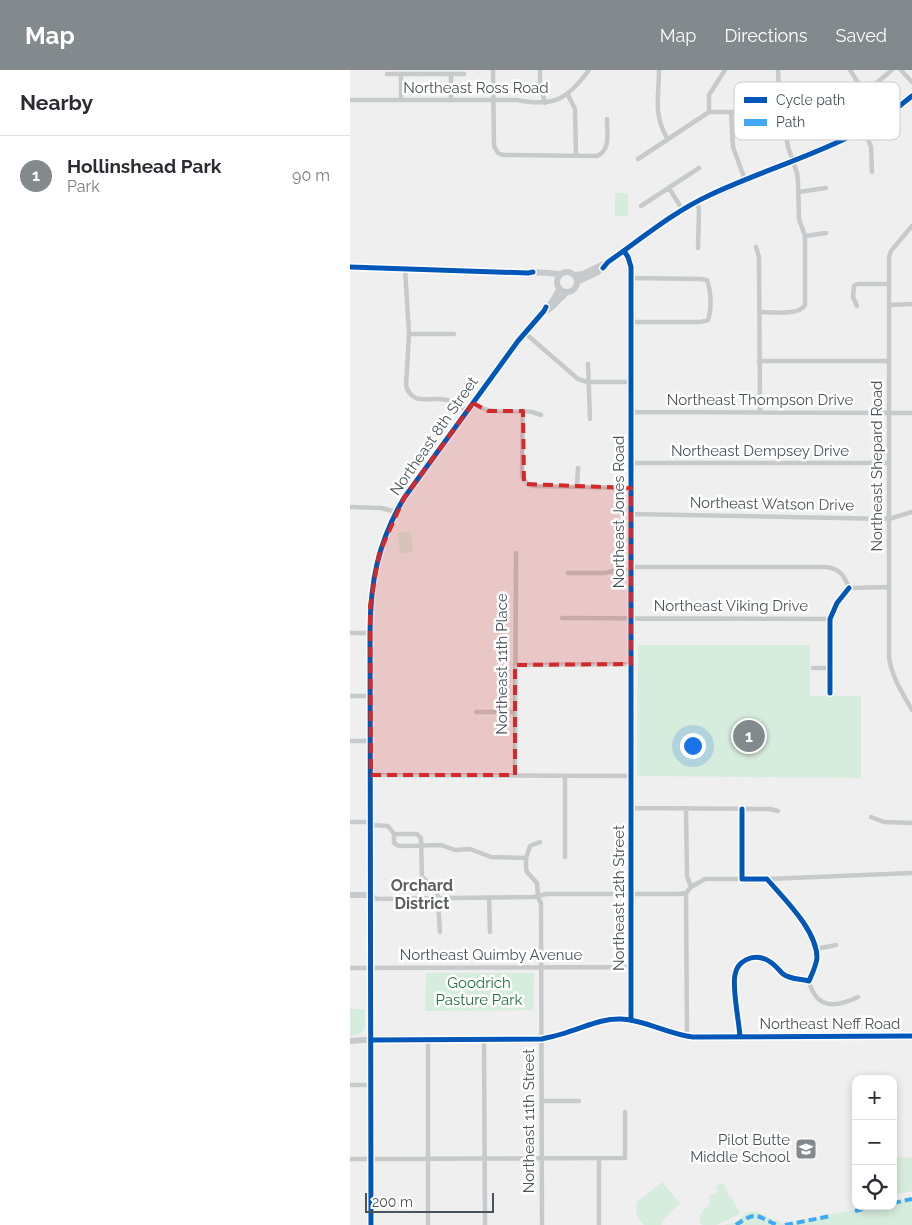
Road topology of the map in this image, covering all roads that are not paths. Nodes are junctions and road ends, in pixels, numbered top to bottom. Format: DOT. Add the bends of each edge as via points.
graph roads {
  1 [pos="493,70"];
  2 [pos="540,70"];
  3 [pos="589,70"];
  4 [pos="659,70"];
  5 [pos="725,70"];
  6 [pos="850,70"];
  7 [pos="892,70"];
  8 [pos="901,70"];
  9 [pos="387,74"];
  10 [pos="401,74"];
  11 [pos="450,74"];
  12 [pos="464,74"];
  13 [pos="858,82"];
  14 [pos="878,82"];
  15 [pos="912,82"];
  16 [pos="568,95"];
  17 [pos="912,96"];
  18 [pos="350,100"];
  19 [pos="401,100"];
  20 [pos="450,100"];
  21 [pos="493,100"];
  22 [pos="545,103"];
  23 [pos="900,106"];
  24 [pos="709,112"];
  25 [pos="731,112"];
  26 [pos="607,120"];
  27 [pos="667,138"];
  28 [pos="787,140"];
  29 [pos="840,140"];
  30 [pos="868,140"];
  31 [pos="576,156"];
  32 [pos="638,159"];
  33 [pos="793,160"];
  34 [pos="699,168"];
  35 [pos="872,172"];
  36 [pos="744,180"];
  37 [pos="669,188"];
  38 [pos="826,188"];
  39 [pos="798,192"];
  40 [pos="696,202"];
  41 [pos="641,206"];
  42 [pos="682,209"];
  43 [pos="912,226"];
  44 [pos="826,233"];
  45 [pos="805,236"];
  46 [pos="756,247"];
  47 [pos="698,248"];
  48 [pos="624,251"];
  49 [pos="350,267"];
  50 [pos="405,268"];
  51 [pos="528,273"];
  52 [pos="561,274"];
  53 [pos="631,278"];
  54 [pos="576,279"];
  55 [pos="557,281"];
  56 [pos="889,284"];
  57 [pos="559,289"];
  58 [pos="566,293"];
  59 [pos="889,304"];
  60 [pos="912,304"];
  61 [pos="856,306"];
  62 [pos="544,311"];
  63 [pos="759,312"];
  64 [pos="631,322"];
  65 [pos="525,333"];
  66 [pos="409,334"];
  67 [pos="454,334"];
  68 [pos="759,361"];
  69 [pos="889,361"];
  70 [pos="588,364"];
  71 [pos="588,382"];
  72 [pos="631,382"];
  73 [pos="473,403"];
  74 [pos="467,411"];
  75 [pos="522,412"];
  76 [pos="631,412"];
  77 [pos="760,412"];
  78 [pos="889,412"];
  79 [pos="912,413"];
  80 [pos="541,415"];
  81 [pos="590,419"];
  82 [pos="631,463"];
  83 [pos="889,463"];
  84 [pos="578,468"];
  85 [pos="578,487"];
  86 [pos="631,488"];
  87 [pos="350,508"];
  88 [pos="396,512"];
  89 [pos="912,512"];
  90 [pos="631,514"];
  91 [pos="889,519"];
  92 [pos="516,553"];
  93 [pos="631,567"];
  94 [pos="568,573"];
  95 [pos="849,588"];
  96 [pos="889,588"];
  97 [pos="562,618"];
  98 [pos="631,618"];
  99 [pos="830,618"];
  100 [pos="350,633"];
  101 [pos="370,633"];
  102 [pos="631,664"];
  103 [pos="515,665"];
  104 [pos="813,668"];
  105 [pos="830,668"];
  106 [pos="830,693"];
  107 [pos="350,696"];
  108 [pos="370,696"];
  109 [pos="912,710"];
  110 [pos="476,712"];
  111 [pos="515,712"];
  112 [pos="350,741"];
  113 [pos="370,741"];
  114 [pos="370,774"];
  115 [pos="515,775"];
  116 [pos="564,776"];
  117 [pos="631,776"];
  118 [pos="632,808"];
  119 [pos="686,808"];
  120 [pos="742,808"];
  121 [pos="778,812"];
  122 [pos="872,817"];
  123 [pos="350,822"];
  124 [pos="912,822"];
  125 [pos="370,824"];
  126 [pos="394,834"];
  127 [pos="540,842"];
  128 [pos="422,846"];
  129 [pos="565,857"];
  130 [pos="526,858"];
  131 [pos="912,874"];
  132 [pos="742,878"];
  133 [pos="767,879"];
  134 [pos="691,887"];
  135 [pos="686,893"];
  136 [pos="632,894"];
  137 [pos="350,895"];
  138 [pos="370,895"];
  139 [pos="538,897"];
  140 [pos="489,898"];
  141 [pos="437,899"];
  142 [pos="440,932"];
  143 [pos="490,932"];
  144 [pos="836,945"];
  145 [pos="816,949"];
  146 [pos="541,967"];
  147 [pos="632,967"];
  148 [pos="350,968"];
  149 [pos="370,968"];
  150 [pos="809,981"];
  151 [pos="858,997"];
  152 [pos="631,1020"];
  153 [pos="687,1036"];
  154 [pos="912,1036"];
  155 [pos="740,1037"];
  156 [pos="428,1039"];
  157 [pos="484,1039"];
  158 [pos="542,1039"];
  159 [pos="371,1040"];
  160 [pos="350,1041"];
  161 [pos="350,1085"];
  162 [pos="371,1085"];
  163 [pos="542,1101"];
  164 [pos="579,1101"];
  165 [pos="625,1112"];
  166 [pos="428,1158"];
  167 [pos="484,1158"];
  168 [pos="542,1158"];
  169 [pos="599,1158"];
  170 [pos="350,1159"];
  171 [pos="371,1159"];
  172 [pos="371,1225"];
  173 [pos="428,1225"];
  174 [pos="485,1225"];
  175 [pos="542,1225"];
  176 [pos="599,1225"];
  1 -- 21 [label="street"];
  2 -- 22 [label="street"];
  3 -- 16 [label="street, Northeast Ross Road"];
  4 -- 27 [label="street" via="658,118"];
  5 -- 24 [label="street" via="709,94"];
  6 -- 13 [label="street"];
  7 -- 14 [label="street"];
  8 -- 15 [label="street"];
  9 -- 10 [label="street"];
  10 -- 11 [label="street"];
  10 -- 19 [label="street"];
  11 -- 12 [label="street"];
  11 -- 20 [label="street"];
  16 -- 22 [label="street, Northeast Ross Road"];
  16 -- 31 [label="street" via="575,109"];
  17 -- 23 [label="main road"];
  18 -- 19 [label="street, Northeast Ross Road"];
  19 -- 20 [label="street, Northeast Ross Road"];
  20 -- 21 [label="street, Northeast Ross Road"];
  21 -- 22 [label="street, Northeast Ross Road"];
  21 -- 31 [label="street" via="493,140 498,153 508,156"];
  24 -- 25 [label="street"];
  24 -- 27 [label="street"];
  25 -- 36 [label="street" via="733,147"];
  26 -- 31 [label="street" via="607,144 603,154"];
  27 -- 32 [label="street"];
  28 -- 33 [label="street"];
  29 -- 33 [label="main road"];
  30 -- 35 [label="street"];
  33 -- 36 [label="main road"];
  33 -- 39 [label="street"];
  34 -- 37 [label="street"];
  36 -- 40 [label="main road"];
  37 -- 41 [label="street"];
  37 -- 42 [label="street"];
  38 -- 39 [label="street"];
  39 -- 45 [label="street" via="799,219"];
  40 -- 42 [label="main road"];
  40 -- 47 [label="street" via="699,209"];
  42 -- 48 [label="main road"];
  43 -- 56 [label="street, Northeast Shepard Road" via="888,257"];
  44 -- 45 [label="street"];
  45 -- 63 [label="street" via="803,309 797,312"];
  46 -- 63 [label="street"];
  48 -- 53 [label="street, Northeast Jones Road" via="630,261"];
  48 -- 54 [label="main road" via="598,272"];
  49 -- 50 [label="main road"];
  50 -- 51 [label="main road"];
  50 -- 66 [label="street"];
  51 -- 52 [label="main road"];
  51 -- 55 [label="main road"];
  52 -- 54 [label="main road" via="570,272"];
  52 -- 55 [label="main road"];
  53 -- 64 [label="street, Northeast Jones Road"];
  53 -- 64 [label="street" via="707,280 710,315 708,320 701,322"];
  54 -- 58 [label="main road" via="575,289"];
  55 -- 57 [label="main road"];
  56 -- 59 [label="street, Northeast Shepard Road"];
  56 -- 61 [label="street" via="854,286"];
  57 -- 58 [label="main road"];
  57 -- 62 [label="main road, Northeast 8th Street"];
  58 -- 62 [label="main road, Northeast 8th Street"];
  59 -- 60 [label="street"];
  59 -- 69 [label="street, Northeast Shepard Road"];
  62 -- 65 [label="main road, Northeast 8th Street"];
  63 -- 68 [label="street"];
  64 -- 72 [label="street, Northeast Jones Road"];
  65 -- 71 [label="street" via="572,375"];
  65 -- 73 [label="main road, Northeast 8th Street"];
  66 -- 67 [label="street"];
  66 -- 74 [label="street" via="406,386 409,394 414,398 455,402"];
  68 -- 69 [label="street"];
  68 -- 77 [label="street"];
  69 -- 78 [label="street, Northeast Shepard Road"];
  70 -- 71 [label="street"];
  71 -- 72 [label="street"];
  71 -- 81 [label="street"];
  72 -- 76 [label="street, Northeast Jones Road"];
  73 -- 74 [label="main road, Northeast 8th Street"];
  73 -- 75 [label="street" via="488,411"];
  74 -- 88 [label="main road, Northeast 8th Street"];
  75 -- 80 [label="street"];
  75 -- 85 [label="street" via="522,473 525,483"];
  76 -- 77 [label="street, Northeast Thompson Drive"];
  76 -- 82 [label="street, Northeast Jones Road"];
  77 -- 78 [label="street, Northeast Thompson Drive"];
  78 -- 79 [label="street, Northeast Thompson Drive"];
  78 -- 83 [label="street, Northeast Shepard Road"];
  82 -- 83 [label="street, Northeast Dempsey Drive"];
  82 -- 86 [label="street, Northeast Jones Road"];
  83 -- 91 [label="street, Northeast Shepard Road"];
  84 -- 85 [label="street"];
  85 -- 86 [label="street"];
  86 -- 90 [label="street, Northeast Jones Road"];
  87 -- 88 [label="street" via="381,508"];
  88 -- 101 [label="main road, Northeast 8th Street" via="382,544 374,576"];
  89 -- 91 [label="street, Northeast Watson Drive"];
  90 -- 91 [label="street, Northeast Watson Drive"];
  90 -- 93 [label="street, Northeast Jones Road"];
  91 -- 96 [label="street, Northeast Shepard Road"];
  92 -- 103 [label="street, Northeast 11th Place"];
  93 -- 94 [label="street" via="605,573"];
  93 -- 95 [label="street" via="826,567 840,572"];
  93 -- 98 [label="street, Northeast Jones Road"];
  95 -- 96 [label="street"];
  95 -- 99 [label="street"];
  96 -- 109 [label="street, Northeast Shepard Road" via="890,667"];
  97 -- 98 [label="street, Northeast Viking Drive"];
  98 -- 99 [label="street, Northeast Viking Drive"];
  98 -- 102 [label="street, Northeast Jones Road"];
  99 -- 105 [label="street"];
  100 -- 101 [label="street"];
  101 -- 108 [label="main road, Northeast 8th Street"];
  102 -- 103 [label="street"];
  102 -- 117 [label="street, Northeast Jones Road"];
  103 -- 111 [label="street, Northeast 11th Place"];
  104 -- 105 [label="street"];
  105 -- 106 [label="street"];
  107 -- 108 [label="street"];
  108 -- 113 [label="main road, Northeast 8th Street"];
  110 -- 111 [label="street"];
  111 -- 115 [label="street, Northeast 11th Place"];
  112 -- 113 [label="street"];
  113 -- 114 [label="main road, Northeast 8th Street"];
  114 -- 115 [label="street"];
  114 -- 125 [label="main road, Northeast 8th Street"];
  115 -- 116 [label="street"];
  116 -- 117 [label="street"];
  116 -- 129 [label="street"];
  117 -- 118 [label="street, Northeast 12th Street"];
  118 -- 119 [label="street"];
  118 -- 136 [label="street, Northeast 12th Street"];
  119 -- 120 [label="street"];
  119 -- 134 [label="street" via="687,876"];
  120 -- 121 [label="street"];
  120 -- 132 [label="street"];
  122 -- 124 [label="street" via="884,822"];
  123 -- 125 [label="street"];
  125 -- 126 [label="street" via="388,826"];
  125 -- 138 [label="main road, Northeast 8th Street"];
  126 -- 128 [label="street" via="417,834 422,838"];
  126 -- 128 [label="street" via="395,845"];
  127 -- 130 [label="street" via="530,846"];
  128 -- 130 [label="street" via="470,849 491,858"];
  128 -- 141 [label="street" via="422,876 437,886"];
  130 -- 139 [label="street, Northeast 11th Street" via="527,872 536,880"];
  131 -- 133 [label="street"];
  132 -- 133 [label="street"];
  132 -- 134 [label="street" via="705,879"];
  133 -- 145 [label="street" via="811,933"];
  134 -- 135 [label="street"];
  135 -- 136 [label="street"];
  135 -- 153 [label="street"];
  136 -- 139 [label="street" via="546,894"];
  136 -- 147 [label="street, Northeast 12th Street"];
  137 -- 138 [label="main road"];
  138 -- 141 [label="street" via="378,899"];
  138 -- 149 [label="main road, Northeast 8th Street"];
  139 -- 140 [label="street"];
  139 -- 146 [label="street, Northeast 11th Street" via="541,903"];
  140 -- 141 [label="street"];
  140 -- 143 [label="street"];
  141 -- 142 [label="street"];
  144 -- 145 [label="street"];
  145 -- 150 [label="street" via="817,960"];
  146 -- 147 [label="street, Northeast Quimby Avenue"];
  146 -- 149 [label="street, Northeast Quimby Avenue"];
  146 -- 158 [label="street, Northeast 11th Street"];
  147 -- 152 [label="street, Northeast 12th Street"];
  148 -- 149 [label="street, Northeast Quimby Avenue"];
  149 -- 159 [label="main road, Northeast 8th Street"];
  150 -- 151 [label="street" via="814,997 822,1003 832,1005"];
  150 -- 155 [label="street" via="789,977 760,957 740,964 735,973"];
  152 -- 153 [label="main road, Northeast Neff Road"];
  152 -- 158 [label="main road, Northeast Neff Road" via="611,1019"];
  153 -- 155 [label="main road, Northeast Neff Road"];
  154 -- 155 [label="main road, Northeast Neff Road"];
  156 -- 157 [label="main road, Northeast Neff Road"];
  156 -- 159 [label="main road, Northeast Neff Road"];
  156 -- 166 [label="street"];
  157 -- 158 [label="main road, Northeast Neff Road"];
  157 -- 167 [label="street"];
  158 -- 163 [label="street, Northeast 11th Street"];
  159 -- 160 [label="main road, Northeast Neff Road"];
  159 -- 162 [label="main road, Northeast 8th Street"];
  161 -- 162 [label="street"];
  162 -- 171 [label="main road, Northeast 8th Street"];
  163 -- 164 [label="street"];
  163 -- 168 [label="street, Northeast 11th Street"];
  165 -- 169 [label="street" via="625,1158"];
  166 -- 167 [label="street"];
  166 -- 171 [label="street"];
  166 -- 173 [label="street"];
  167 -- 168 [label="street"];
  167 -- 174 [label="street"];
  168 -- 169 [label="street"];
  168 -- 175 [label="street, Northeast 11th Street"];
  169 -- 176 [label="street"];
  170 -- 171 [label="street"];
  171 -- 172 [label="main road, Northeast 8th Street"];
}
